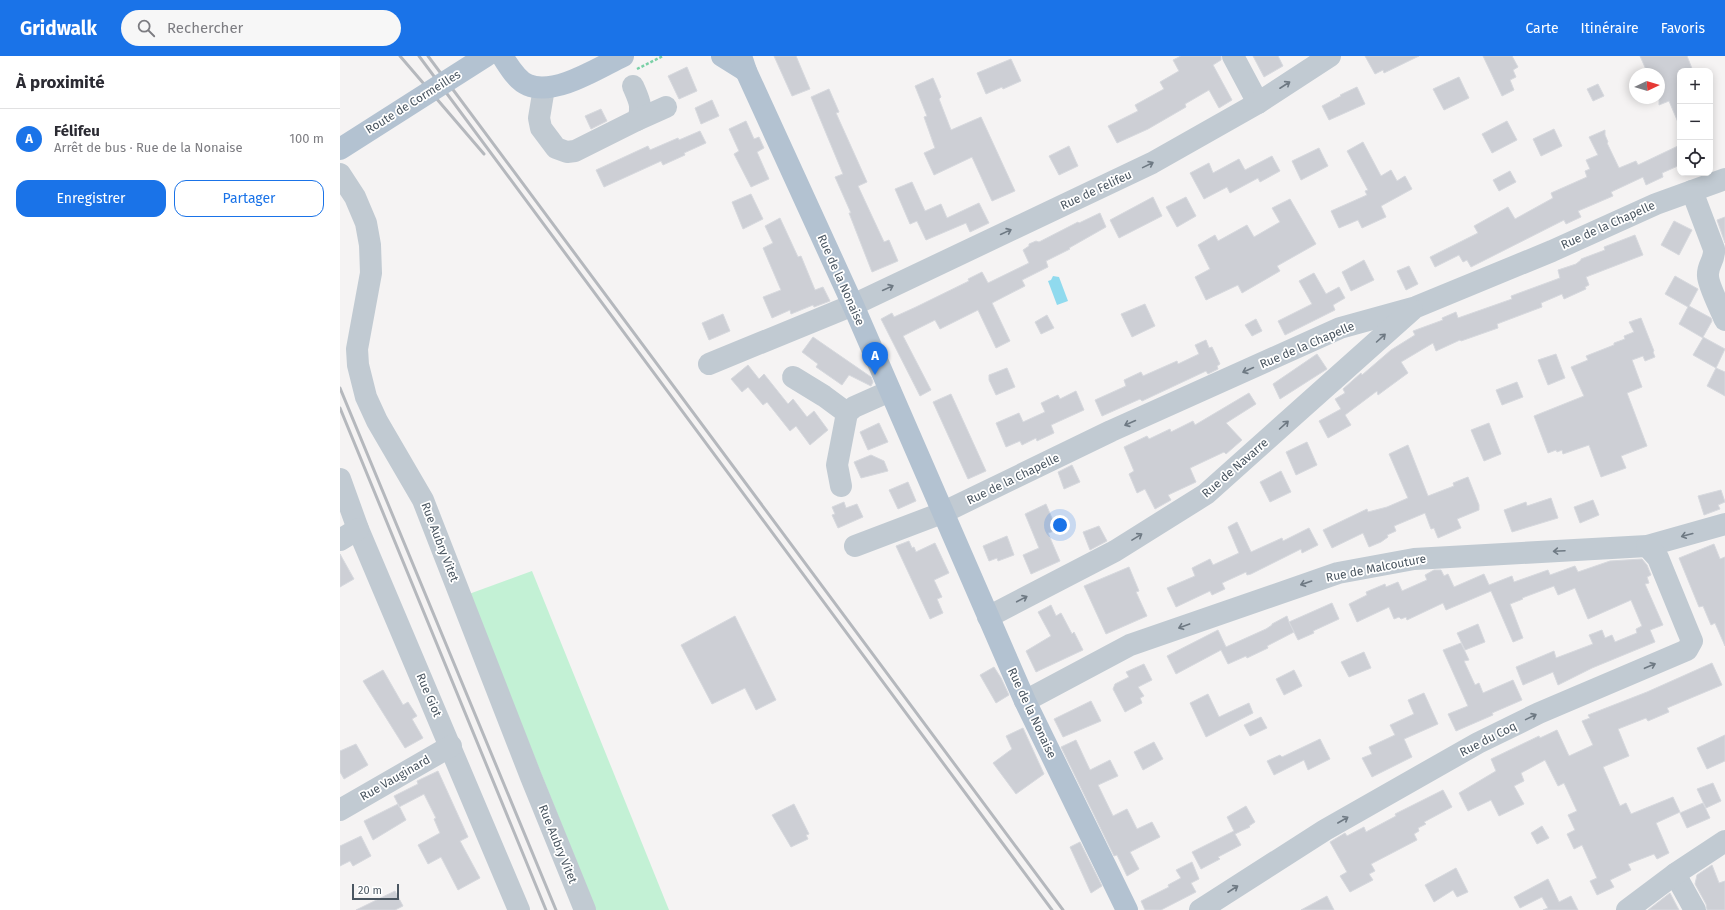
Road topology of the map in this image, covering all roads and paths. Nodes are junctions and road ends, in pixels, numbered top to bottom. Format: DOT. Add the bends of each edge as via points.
graph roads {
  1 [pos="486,56"];
  2 [pos="502,56"];
  3 [pos="623,56"];
  4 [pos="722,56"];
  5 [pos="1233,56"];
  6 [pos="1330,56"];
  7 [pos="743,63"];
  8 [pos="633,86"];
  9 [pos="544,88"];
  10 [pos="1258,103"];
  11 [pos="666,107"];
  12 [pos="637,120"];
  13 [pos="340,149"];
  14 [pos="340,174"];
  15 [pos="1725,179"];
  16 [pos="1692,191"];
  17 [pos="853,305"];
  18 [pos="1416,307"];
  19 [pos="1725,320"];
  20 [pos="709,364"];
  21 [pos="793,377"];
  22 [pos="890,391"];
  23 [pos="847,413"];
  24 [pos="340,479"];
  25 [pos="841,486"];
  26 [pos="942,513"];
  27 [pos="1725,524"];
  28 [pos="349,534"];
  29 [pos="855,546"];
  30 [pos="1647,546"];
  31 [pos="988,617"];
  32 [pos="1025,701"];
  33 [pos="451,746"];
  34 [pos="340,810"];
  35 [pos="1725,841"];
  36 [pos="1675,874"];
  37 [pos="518,910"];
  38 [pos="585,910"];
  39 [pos="1127,910"];
  40 [pos="1200,910"];
  41 [pos="1626,910"];
  42 [pos="1695,910"];
  1 -- 13 [label="main road, Route de Cormeilles, bridge"];
  2 -- 9 [label="main road" via="520,80"];
  3 -- 9 [label="main road" via="559,86"];
  4 -- 7 [label="main road, Rue de la Nonaise"];
  5 -- 10 [label="street"];
  10 -- 6 [label="street, Rue de Felifeu, one-way"];
  7 -- 17 [label="main road, Rue de la Nonaise"];
  8 -- 12 [label="street" via="641,105"];
  9 -- 12 [label="street" via="539,113 541,128 556,148 567,152 575,151"];
  17 -- 10 [label="street, Rue de Felifeu, one-way" via="1152,163"];
  11 -- 12 [label="street"];
  14 -- 38 [label="street, Rue Aubry Vitet" via="355,197 366,223 370,245 371,273 357,349 366,397 423,500"];
  15 -- 16 [label="street, Rue de la Chapelle"];
  16 -- 18 [label="street, Rue de la Chapelle"];
  16 -- 19 [label="street" via="1714,249 1715,257 1709,267 1708,276"];
  17 -- 20 [label="street, Rue de Felifeu"];
  17 -- 22 [label="main road, Rue de la Nonaise"];
  18 -- 26 [label="street, Rue de la Chapelle, one-way" via="1340,328 1111,431"];
  31 -- 18 [label="street, Rue de Navarre, one-way" via="1114,551 1206,494"];
  21 -- 23 [label="street"];
  22 -- 23 [label="street" via="854,407"];
  22 -- 26 [label="main road, Rue de la Nonaise"];
  23 -- 25 [label="street" via="837,465"];
  24 -- 28 [label="street, Rue Giot"];
  26 -- 29 [label="street"];
  26 -- 31 [label="main road, Rue de la Nonaise"];
  27 -- 30 [label="street, Rue de Malcouture, one-way"];
  28 -- 33 [label="street, Rue Giot"];
  30 -- 32 [label="street, Rue de Malcouture, one-way" via="1414,559 1338,573 1130,645"];
  40 -- 30 [label="street, Rue du Coq, one-way" via="1325,830 1478,743 1539,713 1687,650 1692,641 1658,558"];
  31 -- 32 [label="main road, Rue de la Nonaise"];
  32 -- 39 [label="main road, Rue de la Nonaise"];
  33 -- 34 [label="street, Rue Vauginard"];
  33 -- 37 [label="street, Rue Giot"];
  35 -- 36 [label="street"];
  36 -- 41 [label="street"];
  36 -- 42 [label="street"];
}
